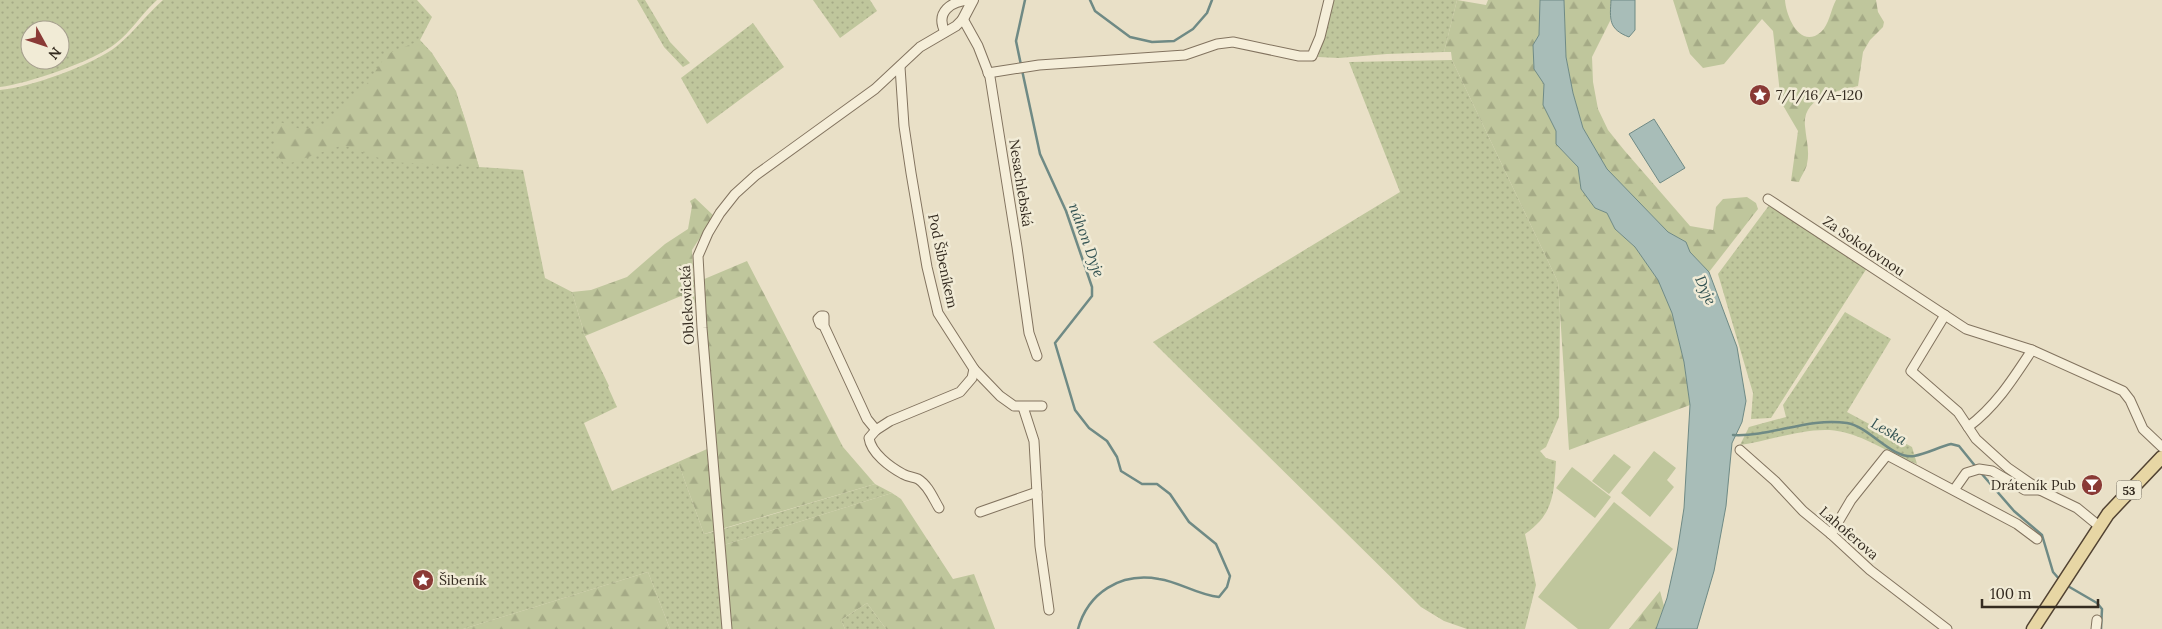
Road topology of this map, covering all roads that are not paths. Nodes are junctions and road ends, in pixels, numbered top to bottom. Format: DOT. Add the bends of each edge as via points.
graph roads {
  1 [pos="971,0"];
  2 [pos="1329,0"];
  3 [pos="963,19"];
  4 [pos="945,32"];
  5 [pos="900,67"];
  6 [pos="988,73"];
  7 [pos="1768,199"];
  8 [pos="1945,315"];
  9 [pos="824,326"];
  10 [pos="2032,350"];
  11 [pos="1037,356"];
  12 [pos="974,369"];
  13 [pos="1042,406"];
  14 [pos="1023,407"];
  15 [pos="1968,427"];
  16 [pos="876,430"];
  17 [pos="2162,447"];
  18 [pos="1740,450"];
  19 [pos="2162,457"];
  20 [pos="1954,490"];
  21 [pos="2040,490"];
  22 [pos="1037,492"];
  23 [pos="939,508"];
  24 [pos="980,512"];
  25 [pos="2099,526"];
  26 [pos="1831,534"];
  27 [pos="2037,539"];
  28 [pos="1049,610"];
  29 [pos="728,629"];
  30 [pos="1947,629"];
  31 [pos="2033,629"];
  1 -- 3 [label="street, Oblekovická"];
  1 -- 4 [label="street, Oblekovická" via="954,3 945,10 941,17"];
  2 -- 6 [label="street" via="1312,56 1225,42 1185,55"];
  3 -- 4 [label="street, Oblekovická"];
  3 -- 6 [label="street, Nesachlebská"];
  4 -- 5 [label="street, Oblekovická" via="920,47"];
  5 -- 12 [label="street, Pod Šibeníkem" via="907,145 938,313"];
  5 -- 29 [label="street, Oblekovická" via="735,194 708,233 698,256"];
  6 -- 11 [label="street, Nesachlebská" via="1029,333"];
  7 -- 8 [label="street, Za Sokolovnou"];
  8 -- 10 [label="street, Za Sokolovnou" via="1966,329"];
  8 -- 15 [label="street" via="1911,371 1958,412"];
  9 -- 16 [label="street" via="867,419"];
  10 -- 15 [label="street" via="2002,396"];
  10 -- 17 [label="street, Za Sokolovnou" via="2123,391 2143,429"];
  12 -- 14 [label="street, Pod Šibeníkem" via="1000,396 1014,406"];
  12 -- 16 [label="street" via="972,378 960,392"];
  13 -- 14 [label="street, Pod Šibeníkem"];
  14 -- 22 [label="street" via="1034,441"];
  15 -- 21 [label="street" via="2005,466"];
  16 -- 23 [label="street" via="869,438 870,446 903,474 919,480 928,488"];
  18 -- 26 [label="street, Lahoferova" via="1803,512"];
  19 -- 25 [label="main road, 53"];
  20 -- 21 [label="street" via="1964,475 1976,469 1992,471 2026,490"];
  20 -- 26 [label="street" via="1887,455 1852,500"];
  20 -- 27 [label="street" via="2017,524"];
  21 -- 25 [label="street" via="2074,506"];
  22 -- 24 [label="street"];
  22 -- 28 [label="street"];
  25 -- 31 [label="main road, 53"];
  26 -- 30 [label="street, Lahoferova" via="1870,570"];
}
